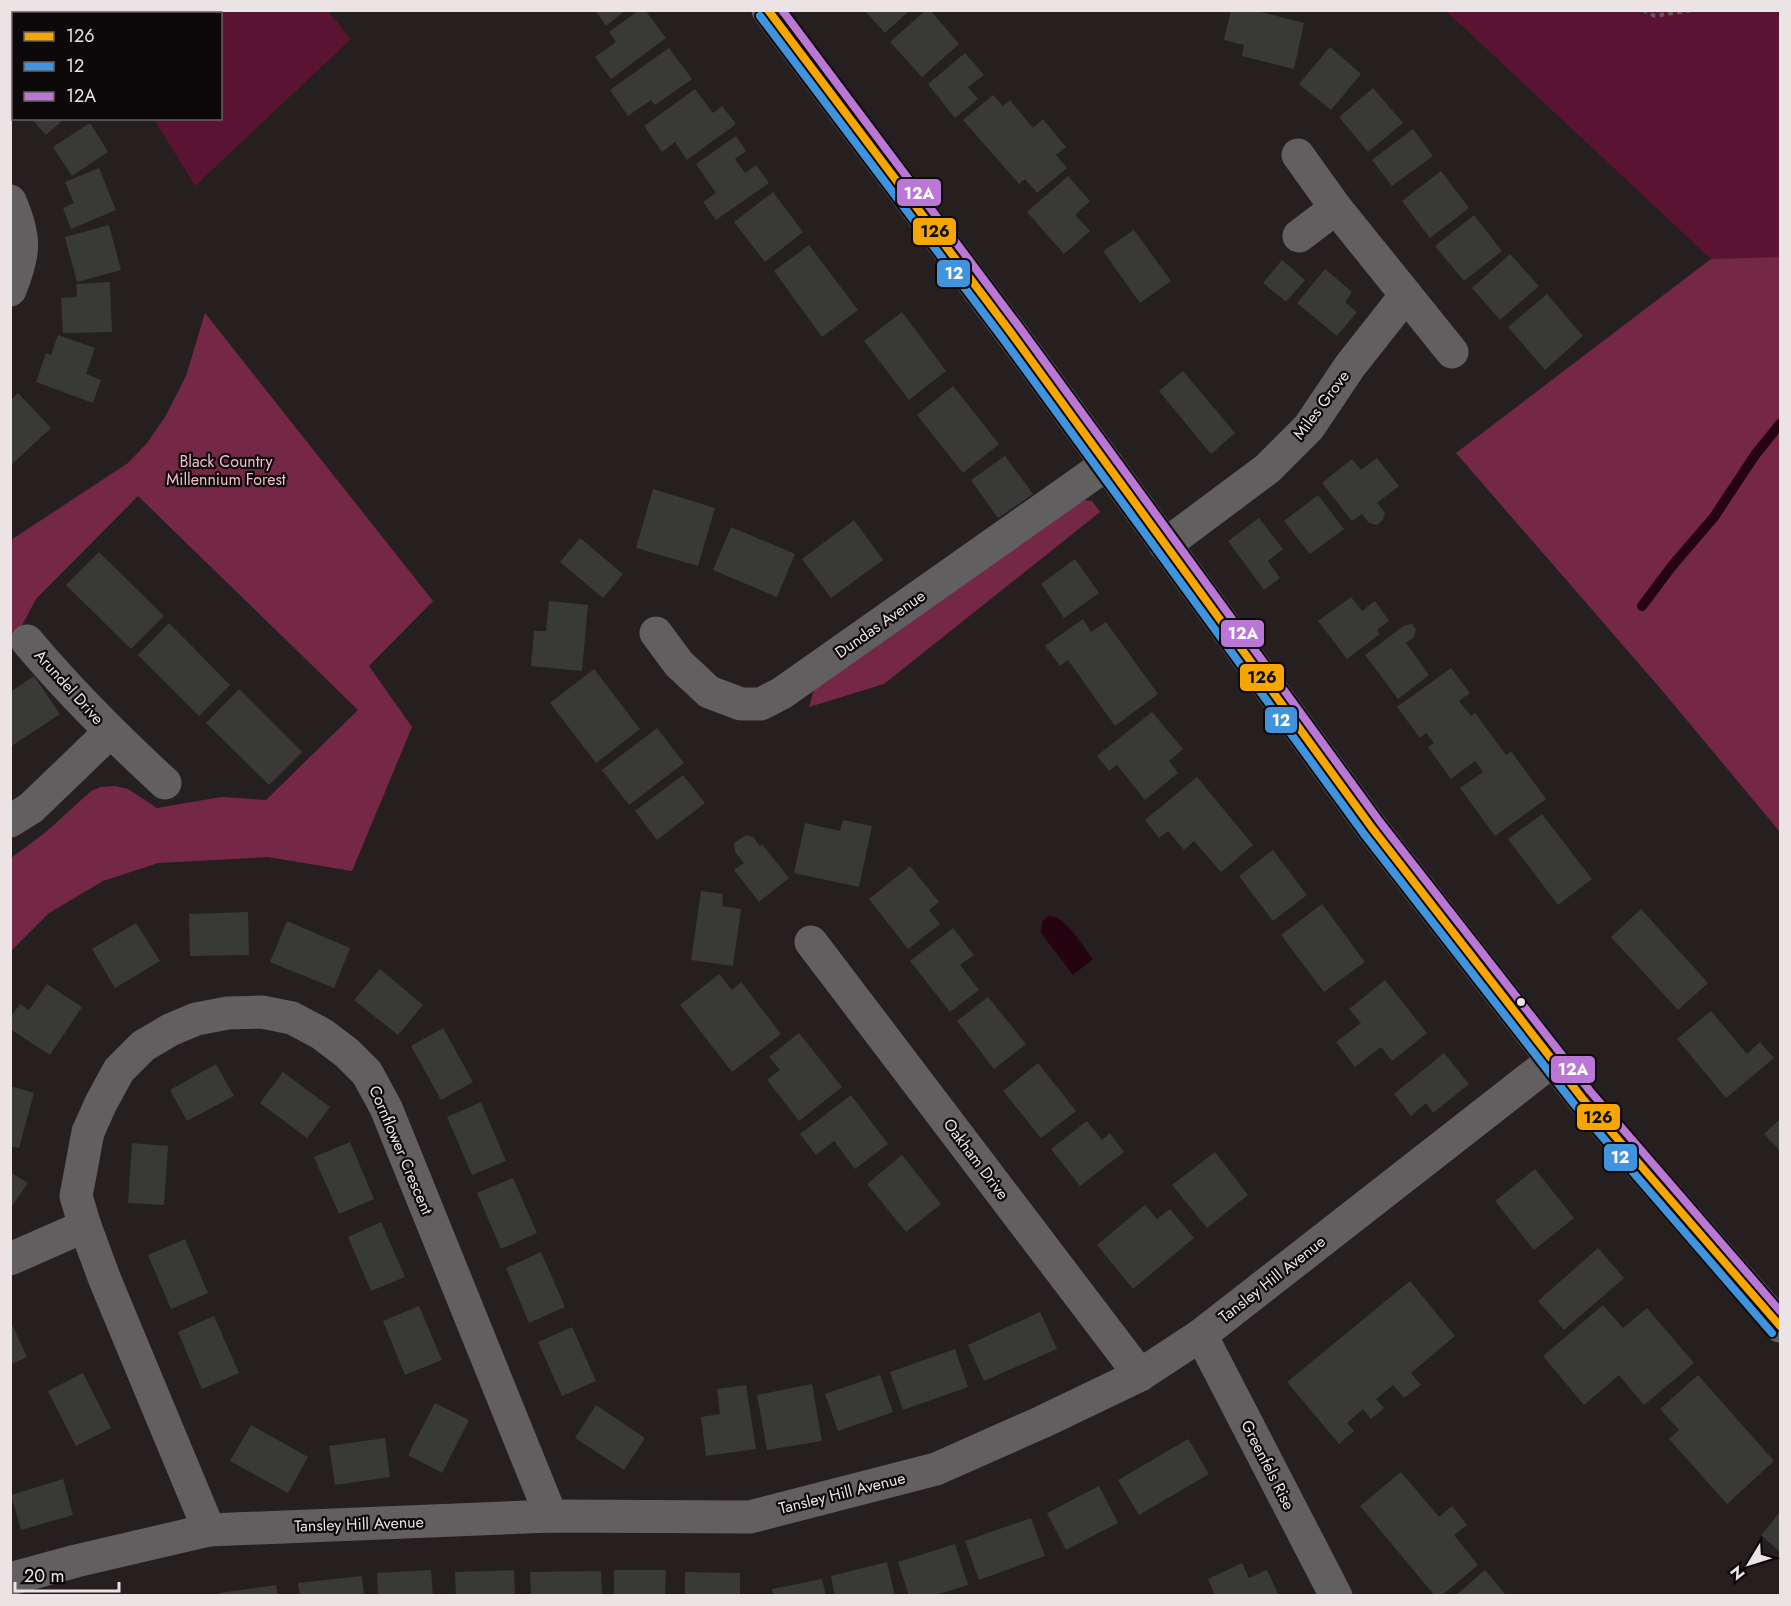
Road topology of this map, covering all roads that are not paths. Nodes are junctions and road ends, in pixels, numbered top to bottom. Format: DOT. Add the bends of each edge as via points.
graph roads {
  1 [pos="768,10"];
  2 [pos="1298,156"];
  3 [pos="10,201"];
  4 [pos="1336,208"];
  5 [pos="1299,236"];
  6 [pos="10,290"];
  7 [pos="1406,295"];
  8 [pos="1452,352"];
  9 [pos="1107,464"];
  10 [pos="1165,545"];
  11 [pos="656,633"];
  12 [pos="27,641"];
  13 [pos="110,732"];
  14 [pos="165,783"];
  15 [pos="10,821"];
  16 [pos="811,942"];
  17 [pos="1552,1061"];
  18 [pos="85,1226"];
  19 [pos="10,1259"];
  20 [pos="1780,1326"];
  21 [pos="1201,1335"];
  22 [pos="1140,1375"];
  23 [pos="550,1516"];
  24 [pos="209,1530"];
  25 [pos="10,1580"];
  26 [pos="1336,1596"];
  1 -- 9 [label="street"];
  2 -- 4 [label="street"];
  3 -- 6 [label="street" via="21,225 22,252"];
  4 -- 5 [label="street"];
  4 -- 7 [label="street"];
  7 -- 8 [label="street"];
  7 -- 10 [label="street, Miles Grove" via="1350,366 1309,427 1267,469"];
  9 -- 10 [label="street"];
  9 -- 11 [label="street, Dundas Avenue" via="761,704 741,704 710,692 679,664"];
  10 -- 17 [label="street" via="1372,828"];
  12 -- 13 [label="street, Arundel Drive"];
  13 -- 14 [label="street, Arundel Drive"];
  13 -- 15 [label="street, Arundel Drive" via="31,808"];
  16 -- 22 [label="street, Oakham Drive"];
  17 -- 20 [label="street"];
  17 -- 21 [label="street, Tansley Hill Avenue"];
  18 -- 19 [label="street"];
  18 -- 23 [label="street, Cornflower Crescent" via="76,1196 88,1132 118,1070 144,1046 196,1018 228,1013 262,1012 292,1018 322,1034 367,1073 386,1108"];
  18 -- 24 [label="street, Cornflower Crescent"];
  21 -- 22 [label="street, Tansley Hill Avenue"];
  21 -- 26 [label="street, Greenfels Rise"];
  22 -- 23 [label="street, Tansley Hill Avenue" via="936,1469 750,1517"];
  23 -- 24 [label="street, Tansley Hill Avenue"];
  24 -- 25 [label="street, Tansley Hill Avenue"];
}
